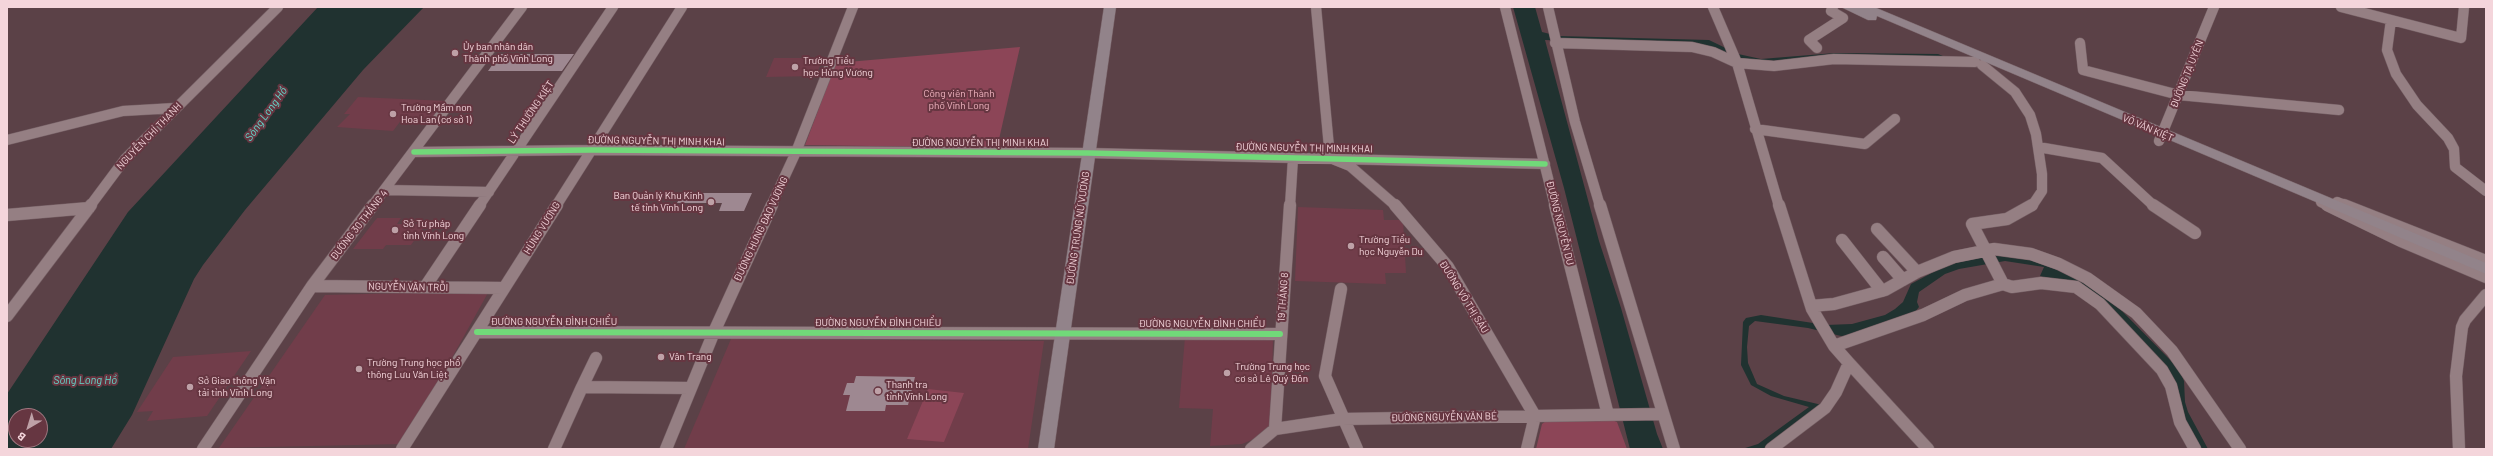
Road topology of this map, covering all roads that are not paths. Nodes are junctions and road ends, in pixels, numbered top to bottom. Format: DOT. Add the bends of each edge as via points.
graph roads {
  1 [pos="278,7"];
  2 [pos="522,7"];
  3 [pos="613,7"];
  4 [pos="682,7"];
  5 [pos="853,7"];
  6 [pos="1110,7"];
  7 [pos="1316,7"];
  8 [pos="1505,7"];
  9 [pos="1548,7"];
  10 [pos="1713,7"];
  11 [pos="1833,7"];
  12 [pos="1847,7"];
  13 [pos="1864,7"];
  14 [pos="2214,7"];
  15 [pos="2341,7"];
  16 [pos="2464,7"];
  17 [pos="2391,20"];
  18 [pos="2080,42"];
  19 [pos="1555,43"];
  20 [pos="1817,48"];
  21 [pos="1737,61"];
  22 [pos="1979,63"];
  23 [pos="2179,95"];
  24 [pos="175,108"];
  25 [pos="2339,110"];
  26 [pos="1895,119"];
  27 [pos="1755,129"];
  28 [pos="2161,137"];
  29 [pos="7,140"];
  30 [pos="2038,147"];
  31 [pos="591,150"];
  32 [pos="414,152"];
  33 [pos="516,152"];
  34 [pos="796,152"];
  35 [pos="1088,153"];
  36 [pos="1293,158"];
  37 [pos="1330,158"];
  38 [pos="1545,164"];
  39 [pos="2253,172"];
  40 [pos="386,190"];
  41 [pos="489,192"];
  42 [pos="2486,192"];
  43 [pos="2309,195"];
  44 [pos="89,208"];
  45 [pos="7,215"];
  46 [pos="1878,229"];
  47 [pos="2195,233"];
  48 [pos="1842,240"];
  49 [pos="1986,253"];
  50 [pos="1884,257"];
  51 [pos="2486,261"];
  52 [pos="2486,269"];
  53 [pos="1917,272"];
  54 [pos="2486,277"];
  55 [pos="1903,280"];
  56 [pos="2002,281"];
  57 [pos="312,286"];
  58 [pos="425,287"];
  59 [pos="504,288"];
  60 [pos="1341,289"];
  61 [pos="1882,291"];
  62 [pos="2486,295"];
  63 [pos="1811,306"];
  64 [pos="7,316"];
  65 [pos="477,332"];
  66 [pos="714,332"];
  67 [pos="1062,333"];
  68 [pos="1280,334"];
  69 [pos="1833,343"];
  70 [pos="596,358"];
  71 [pos="1849,363"];
  72 [pos="582,387"];
  73 [pos="690,388"];
  74 [pos="1657,414"];
  75 [pos="1610,415"];
  76 [pos="1535,416"];
  77 [pos="1342,419"];
  78 [pos="1275,429"];
  79 [pos="203,449"];
  80 [pos="402,449"];
  81 [pos="554,449"];
  82 [pos="666,449"];
  83 [pos="1046,449"];
  84 [pos="1251,449"];
  85 [pos="1357,449"];
  86 [pos="1527,449"];
  87 [pos="1674,449"];
  88 [pos="1771,449"];
  89 [pos="1928,449"];
  90 [pos="2195,449"];
  91 [pos="2240,449"];
  92 [pos="2459,449"];
  1 -- 24 [label="street, NGUYỄN CHÍ THANH"];
  2 -- 32 [label="street, ĐƯỜNG 30 THÁNG 4"];
  3 -- 33 [label="street, LÝ THƯỜNG KIỆT"];
  4 -- 31 [label="street, HÙNG VƯƠNG"];
  5 -- 34 [label="street, ĐƯỜNG HƯNG ĐẠO VƯƠNG"];
  6 -- 35 [label="main road, ĐƯỜNG TRƯNG NỮ VƯƠNG"];
  7 -- 37 [label="street"];
  8 -- 38 [label="street, ĐƯỜNG NGUYỄN DU"];
  9 -- 19 [label="street"];
  10 -- 21 [label="street"];
  11 -- 20 [label="street" via="1831,11 1843,18 1809,40"];
  12 -- 22 [label="main road, VÕ VĂN KIỆT"];
  13 -- 28 [label="main road, VÕ VĂN KIỆT"];
  14 -- 23 [label="street, ĐƯỜNG TẠ UYÊN"];
  15 -- 17 [label="street"];
  16 -- 17 [label="street" via="2461,38"];
  17 -- 42 [label="street" via="2387,50 2396,74 2417,105 2448,138 2454,149 2455,167"];
  18 -- 23 [label="street" via="2083,70"];
  19 -- 21 [label="street" via="1692,48"];
  19 -- 74 [label="street"];
  21 -- 22 [label="street" via="1774,66 1834,59"];
  21 -- 27 [label="street"];
  22 -- 28 [label="main road, VÕ VĂN KIỆT"];
  22 -- 30 [label="street" via="2015,92 2030,116"];
  23 -- 25 [label="street"];
  23 -- 28 [label="street, ĐƯỜNG TẠ UYÊN"];
  24 -- 29 [label="street" via="123,111"];
  24 -- 44 [label="street, NGUYỄN CHÍ THANH" via="125,159"];
  26 -- 27 [label="street" via="1865,144"];
  27 -- 63 [label="street"];
  28 -- 39 [label="main road, VÕ VĂN KIỆT"];
  28 -- 39 [label="main road, VÕ VĂN KIỆT" via="2225,169"];
  30 -- 47 [label="street" via="2102,158 2153,204"];
  30 -- 49 [label="street" via="2042,191 2030,208 2007,219 1972,224"];
  31 -- 33 [label="street, ĐƯỜNG NGUYỄN THỊ MINH KHAI"];
  31 -- 34 [label="street, ĐƯỜNG NGUYỄN THỊ MINH KHAI"];
  31 -- 59 [label="street, HÙNG VƯƠNG"];
  32 -- 33 [label="street, ĐƯỜNG NGUYỄN THỊ MINH KHAI"];
  32 -- 40 [label="street, ĐƯỜNG 30 THÁNG 4"];
  33 -- 41 [label="street, LÝ THƯỜNG KIỆT"];
  34 -- 35 [label="street, ĐƯỜNG NGUYỄN THỊ MINH KHAI"];
  34 -- 66 [label="street, ĐƯỜNG HƯNG ĐẠO VƯƠNG"];
  35 -- 36 [label="street, ĐƯỜNG NGUYỄN THỊ MINH KHAI"];
  35 -- 67 [label="main road, ĐƯỜNG TRƯNG NỮ VƯƠNG"];
  36 -- 37 [label="street, ĐƯỜNG NGUYỄN THỊ MINH KHAI"];
  36 -- 68 [label="street, 19 THÁNG 8"];
  37 -- 38 [label="street, ĐƯỜNG NGUYỄN THỊ MINH KHAI"];
  37 -- 76 [label="street, ĐƯỜNG VÕ THỊ SÁU" via="1350,166 1391,200 1448,267"];
  38 -- 75 [label="street, ĐƯỜNG NGUYỄN DU"];
  39 -- 43 [label="main road, VÕ VĂN KIỆT"];
  40 -- 41 [label="street"];
  40 -- 57 [label="street, ĐƯỜNG 30 THÁNG 4"];
  41 -- 58 [label="street, LÝ THƯỜNG KIỆT"];
  43 -- 51 [label="street" via="2363,210"];
  43 -- 52 [label="main road, VÕ VĂN KIỆT"];
  43 -- 54 [label="street" via="2401,241"];
  44 -- 45 [label="street"];
  44 -- 64 [label="street, NGUYỄN CHÍ THANH"];
  46 -- 53 [label="street"];
  48 -- 61 [label="street"];
  49 -- 53 [label="street" via="1954,257"];
  49 -- 56 [label="street"];
  49 -- 91 [label="street" via="1994,249 2030,254 2060,264 2116,297 2136,313 2172,351"];
  50 -- 55 [label="street"];
  53 -- 55 [label="street"];
  55 -- 61 [label="street"];
  56 -- 69 [label="street" via="1922,315"];
  56 -- 90 [label="street" via="2012,287 2041,283 2076,287 2100,304 2162,370 2171,386 2174,409"];
  57 -- 58 [label="street, NGUYỄN VĂN TRỖI"];
  57 -- 79 [label="street, ĐƯỜNG 30 THÁNG 4"];
  58 -- 59 [label="street, NGUYỄN VĂN TRỖI"];
  59 -- 65 [label="street, HÙNG VƯƠNG"];
  60 -- 77 [label="street" via="1325,376"];
  61 -- 63 [label="street" via="1834,304"];
  62 -- 92 [label="street" via="2462,327 2456,376"];
  63 -- 69 [label="street"];
  65 -- 66 [label="street, ĐƯỜNG NGUYỄN ĐÌNH CHIỂU"];
  65 -- 80 [label="street, HÙNG VƯƠNG"];
  66 -- 67 [label="street, ĐƯỜNG NGUYỄN ĐÌNH CHIỂU"];
  66 -- 73 [label="street, ĐƯỜNG HƯNG ĐẠO VƯƠNG"];
  67 -- 68 [label="street, ĐƯỜNG NGUYỄN ĐÌNH CHIỂU"];
  67 -- 83 [label="main road, ĐƯỜNG TRƯNG NỮ VƯƠNG"];
  68 -- 78 [label="street, 19 THÁNG 8"];
  69 -- 71 [label="street"];
  70 -- 72 [label="street"];
  71 -- 88 [label="street" via="1836,392 1825,408"];
  71 -- 89 [label="street"];
  72 -- 73 [label="street"];
  72 -- 81 [label="street"];
  73 -- 82 [label="street, ĐƯỜNG HƯNG ĐẠO VƯƠNG"];
  74 -- 75 [label="street, ĐƯỜNG NGUYỄN VĂN BÉ"];
  74 -- 87 [label="street"];
  75 -- 76 [label="street, ĐƯỜNG NGUYỄN VĂN BÉ"];
  76 -- 77 [label="street, ĐƯỜNG NGUYỄN VĂN BÉ"];
  76 -- 86 [label="street"];
  77 -- 78 [label="street, ĐƯỜNG NGUYỄN VĂN BÉ"];
  77 -- 85 [label="street"];
  78 -- 84 [label="street"];
}
